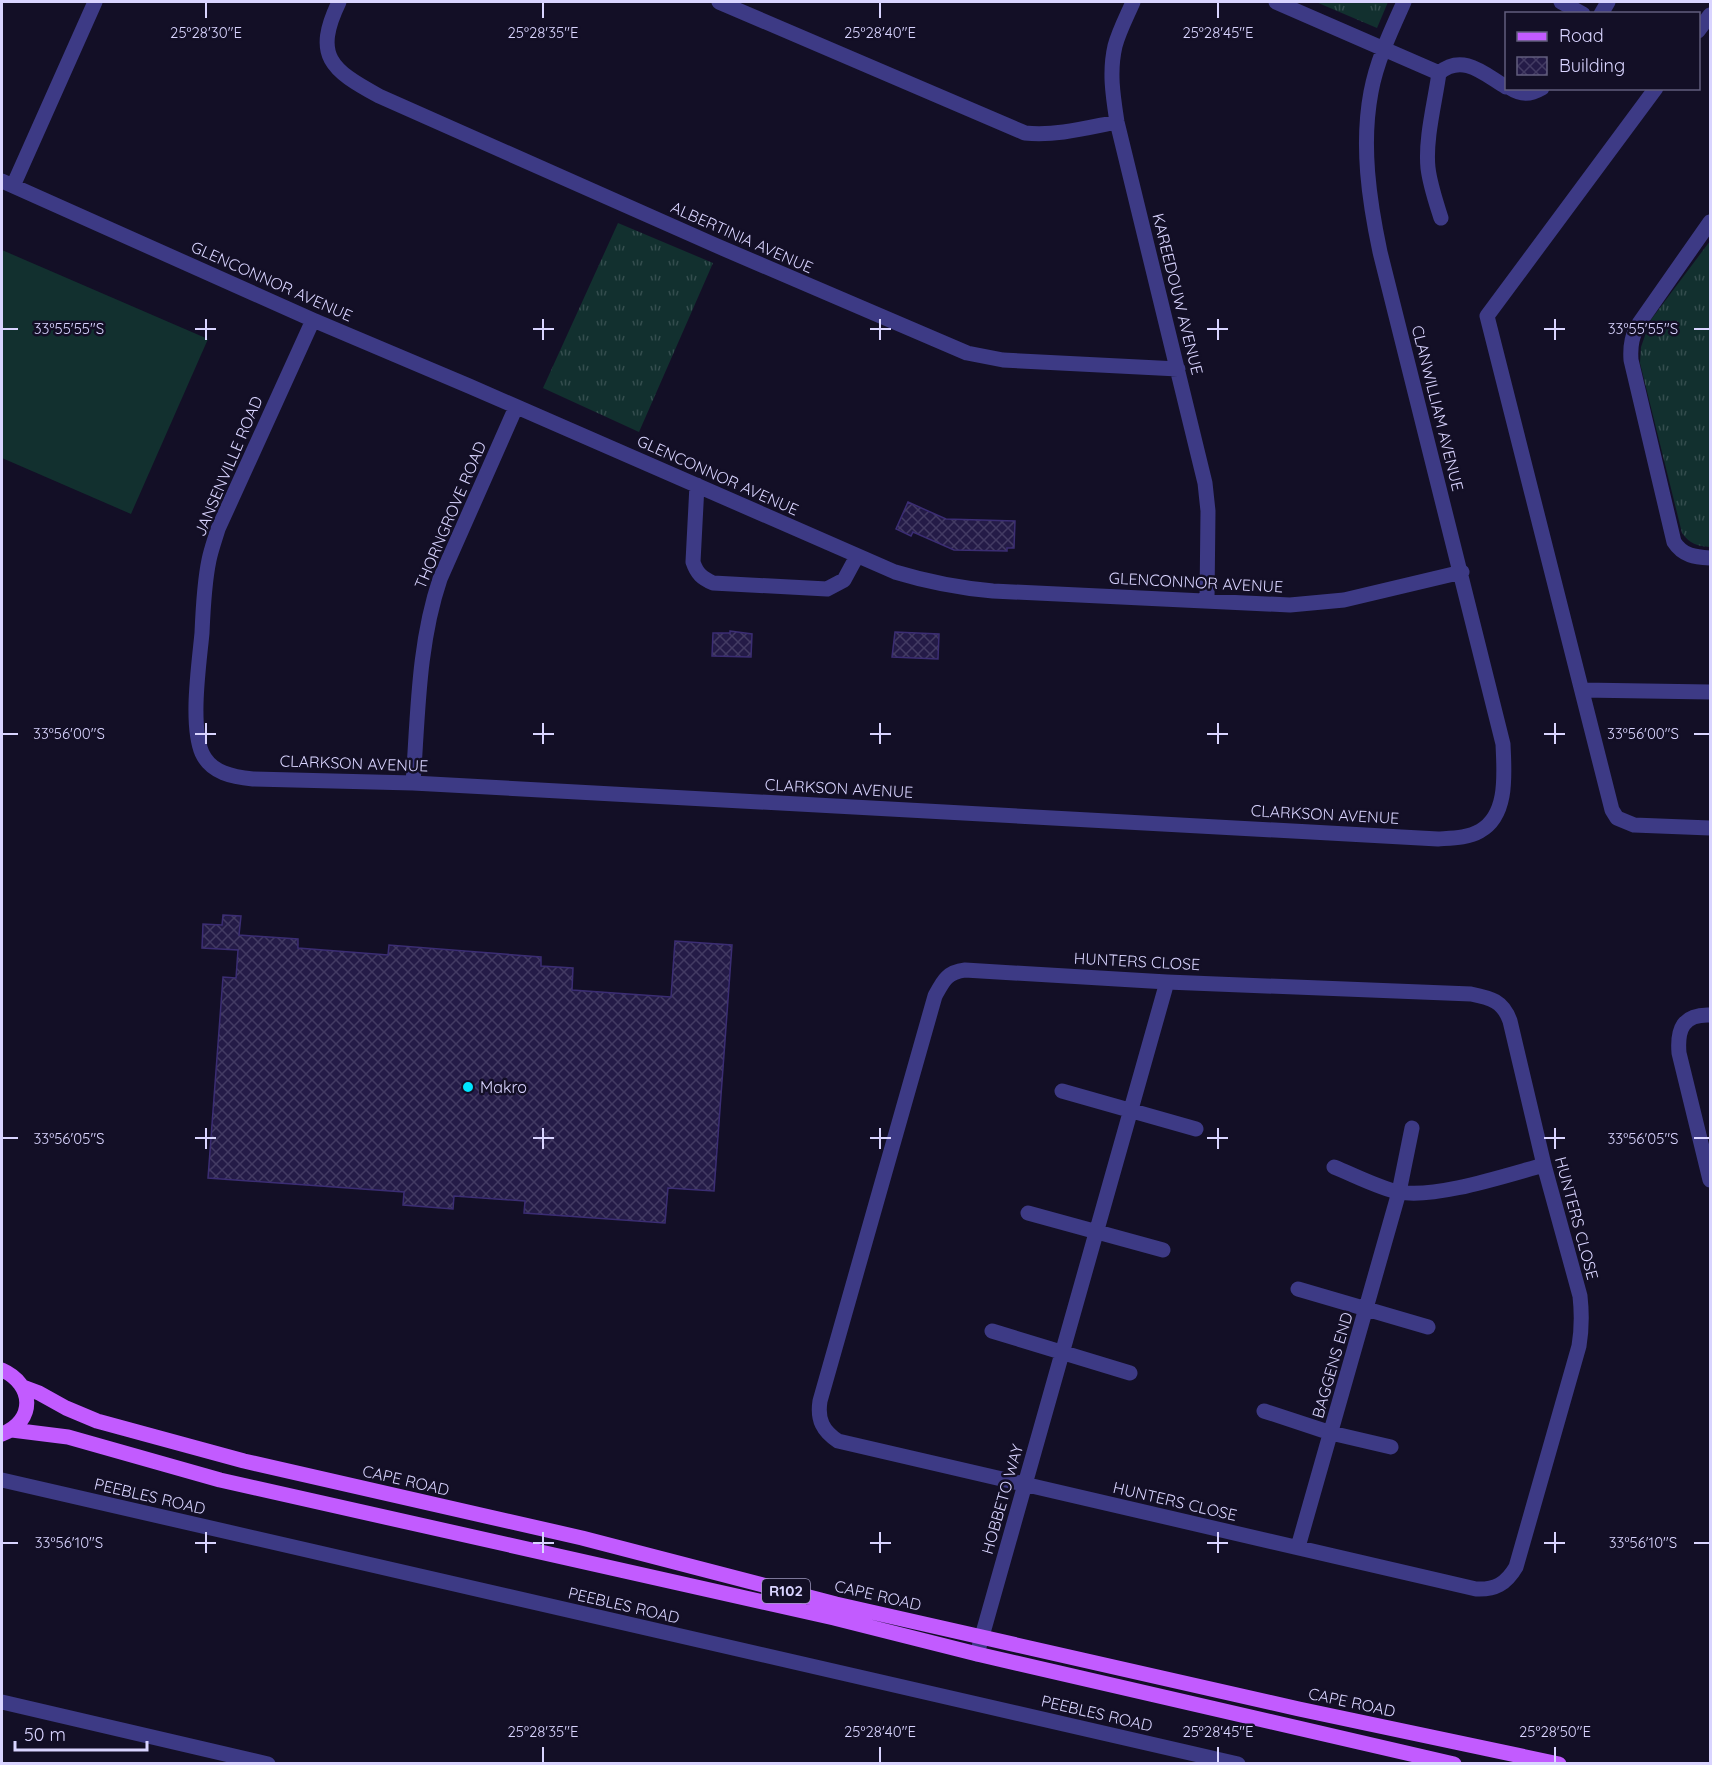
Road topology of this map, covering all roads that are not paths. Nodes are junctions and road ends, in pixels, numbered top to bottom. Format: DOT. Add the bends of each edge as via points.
graph roads {
  1 [pos="95,2"];
  2 [pos="339,2"];
  3 [pos="719,2"];
  4 [pos="1133,2"];
  5 [pos="1276,2"];
  6 [pos="1404,2"];
  7 [pos="1561,2"];
  8 [pos="1579,12"];
  9 [pos="1383,49"];
  10 [pos="1439,73"];
  11 [pos="1505,86"];
  12 [pos="1512,90"];
  13 [pos="1537,90"];
  14 [pos="1655,90"];
  15 [pos="1117,122"];
  16 [pos="7,183"];
  17 [pos="1441,218"];
  18 [pos="1710,222"];
  19 [pos="312,320"];
  20 [pos="1178,369"];
  21 [pos="516,407"];
  22 [pos="697,485"];
  23 [pos="857,556"];
  24 [pos="1710,558"];
  25 [pos="1462,572"];
  26 [pos="1207,600"];
  27 [pos="1582,690"];
  28 [pos="1710,692"];
  29 [pos="199,742"];
  30 [pos="412,783"];
  31 [pos="1491,823"];
  32 [pos="1710,828"];
  33 [pos="1167,982"];
  34 [pos="1710,1015"];
  35 [pos="1062,1091"];
  36 [pos="1131,1110"];
  37 [pos="1412,1128"];
  38 [pos="1196,1129"];
  39 [pos="1544,1165"];
  40 [pos="1334,1167"];
  41 [pos="1710,1180"];
  42 [pos="1399,1192"];
  43 [pos="1028,1214"];
  44 [pos="1097,1233"];
  45 [pos="1163,1250"];
  46 [pos="1298,1289"];
  47 [pos="1367,1309"];
  48 [pos="1428,1327"];
  49 [pos="992,1331"];
  50 [pos="1062,1353"];
  51 [pos="2,1370"];
  52 [pos="1130,1373"];
  53 [pos="23,1387"];
  54 [pos="1264,1411"];
  55 [pos="1331,1432"];
  56 [pos="4,1433"];
  57 [pos="1391,1447"];
  58 [pos="2,1480"];
  59 [pos="1025,1485"];
  60 [pos="1298,1547"];
  61 [pos="981,1636"];
  62 [pos="977,1654"];
  63 [pos="2,1702"];
  64 [pos="268,1764"];
  65 [pos="1238,1764"];
  66 [pos="1454,1764"];
  67 [pos="1559,1764"];
  1 -- 16 [label="street"];
  2 -- 20 [label="street, ALBERTINIA AVENUE" via="327,31 327,47 336,67 349,80 715,245 967,354 1003,360"];
  3 -- 15 [label="street" via="1025,133 1060,134"];
  4 -- 15 [label="street, KAREEDOUW AVENUE" via="1116,45 1111,71"];
  5 -- 9 [label="street"];
  6 -- 9 [label="street, CLANWILLIAM AVENUE"];
  7 -- 8 [label="street"];
  9 -- 10 [label="street"];
  9 -- 25 [label="street, CLANWILLIAM AVENUE" via="1371,93 1367,140 1370,205"];
  10 -- 11 [label="street" via="1448,66 1465,64"];
  10 -- 17 [label="street" via="1428,165"];
  12 -- 13 [label="street" via="1526,94"];
  14 -- 27 [label="street" via="1487,316"];
  15 -- 20 [label="street, KAREEDOUW AVENUE"];
  16 -- 19 [label="street, GLENCONNOR AVENUE"];
  18 -- 24 [label="street" via="1634,331 1630,346 1674,542 1686,555"];
  19 -- 21 [label="street, GLENCONNOR AVENUE"];
  19 -- 29 [label="street, JANSENVILLE ROAD" via="218,529 208,560 197,693"];
  20 -- 26 [label="street, KAREEDOUW AVENUE" via="1205,483"];
  21 -- 22 [label="street, GLENCONNOR AVENUE"];
  21 -- 30 [label="street, THORNGROVE ROAD" via="432,602 426,628"];
  22 -- 23 [label="street, GLENCONNOR AVENUE"];
  22 -- 23 [label="street" via="693,562 697,573 713,583 827,589 844,580"];
  23 -- 26 [label="street, GLENCONNOR AVENUE" via="926,582 958,588"];
  25 -- 26 [label="street, GLENCONNOR AVENUE" via="1344,600 1290,605"];
  25 -- 31 [label="street, CLANWILLIAM AVENUE" via="1503,744 1503,791"];
  27 -- 28 [label="street"];
  27 -- 32 [label="street" via="1617,818 1634,825"];
  29 -- 30 [label="street, CLARKSON AVENUE" via="209,762 220,772 235,777"];
  30 -- 31 [label="street, CLARKSON AVENUE" via="1438,838 1460,838"];
  33 -- 36 [label="street, HOBBETO WAY"];
  33 -- 39 [label="street, HUNTERS CLOSE" via="1490,997 1499,1002 1510,1021"];
  33 -- 59 [label="street, HUNTERS CLOSE" via="965,970 955,971 941,984 820,1401 822,1425 838,1441"];
  34 -- 41 [label="street" via="1685,1022 1678,1040"];
  35 -- 36 [label="street"];
  36 -- 38 [label="street"];
  36 -- 44 [label="street, HOBBETO WAY"];
  37 -- 42 [label="street, BAGGENS END"];
  39 -- 42 [label="street" via="1432,1192"];
  39 -- 60 [label="street, HUNTERS CLOSE" via="1580,1296 1582,1328 1516,1567 1509,1578 1488,1590 1476,1589"];
  40 -- 42 [label="street"];
  42 -- 47 [label="street, BAGGENS END"];
  43 -- 44 [label="street"];
  44 -- 45 [label="street"];
  44 -- 50 [label="street, HOBBETO WAY"];
  46 -- 47 [label="street"];
  47 -- 48 [label="street"];
  47 -- 55 [label="street, BAGGENS END"];
  49 -- 50 [label="street"];
  50 -- 52 [label="street"];
  50 -- 59 [label="street, HOBBETO WAY"];
  51 -- 53 [label="main road, CAPE ROAD"];
  53 -- 56 [label="main road, CAPE ROAD" via="25,1414"];
  53 -- 61 [label="main road, CAPE ROAD / R102" via="97,1421 244,1461 582,1538 836,1604"];
  54 -- 55 [label="street"];
  55 -- 57 [label="street"];
  55 -- 60 [label="street, BAGGENS END"];
  56 -- 62 [label="main road, CAPE ROAD / R102" via="68,1437 220,1480 834,1618"];
  58 -- 65 [label="street, PEEBLES ROAD"];
  59 -- 60 [label="street, HUNTERS CLOSE"];
  59 -- 61 [label="street, HOBBETO WAY"];
  61 -- 62 [label="street, HOBBETO WAY"];
  61 -- 67 [label="main road, CAPE ROAD / R102"];
  62 -- 66 [label="main road, CAPE ROAD / R102"];
  63 -- 64 [label="street"];
}
